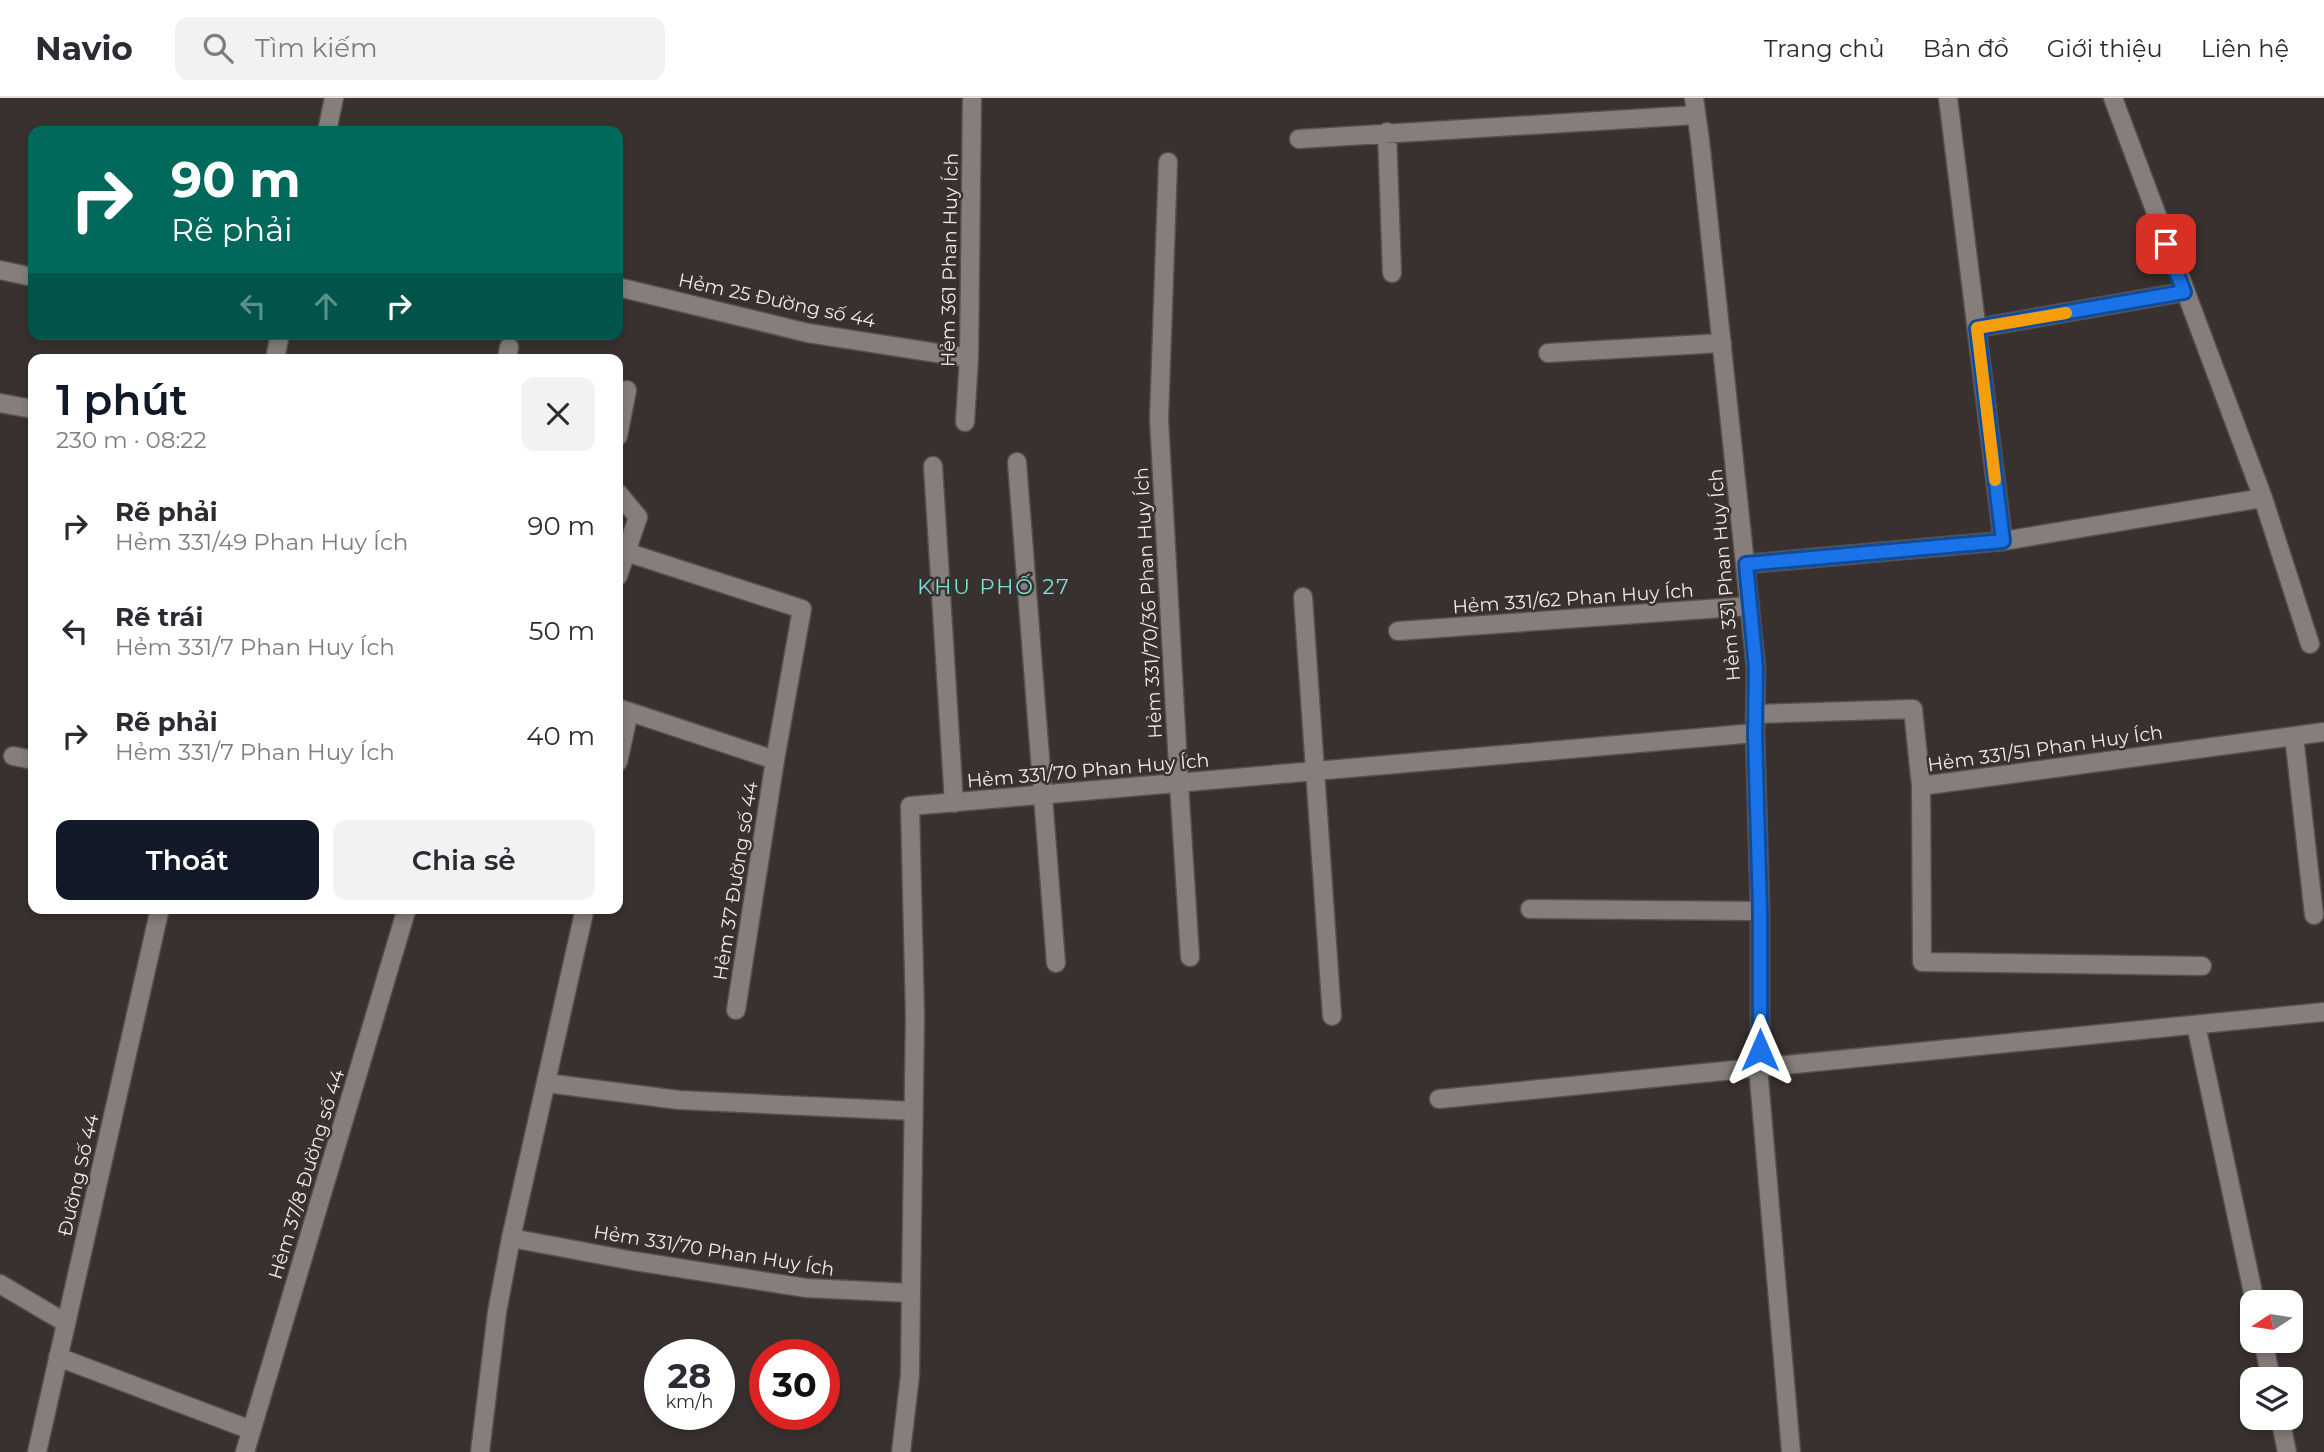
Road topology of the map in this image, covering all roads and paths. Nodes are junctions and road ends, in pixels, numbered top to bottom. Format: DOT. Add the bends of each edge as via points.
graph roads {
  1 [pos="334,98"];
  2 [pos="972,98"];
  3 [pos="1948,98"];
  4 [pos="2113,98"];
  5 [pos="1695,107"];
  6 [pos="328,126"];
  7 [pos="1387,132"];
  8 [pos="1299,139"];
  9 [pos="1168,162"];
  10 [pos="0,270"];
  11 [pos="1392,273"];
  12 [pos="28,276"];
  13 [pos="623,288"];
  14 [pos="2184,292"];
  15 [pos="1977,328"];
  16 [pos="1722,343"];
  17 [pos="1548,353"];
  18 [pos="969,358"];
  19 [pos="627,390"];
  20 [pos="0,403"];
  21 [pos="28,409"];
  22 [pos="623,410"];
  23 [pos="965,422"];
  24 [pos="1017,462"];
  25 [pos="933,466"];
  26 [pos="2263,498"];
  27 [pos="623,499"];
  28 [pos="2003,541"];
  29 [pos="626,552"];
  30 [pos="623,561"];
  31 [pos="1746,564"];
  32 [pos="1303,597"];
  33 [pos="1750,606"];
  34 [pos="1398,631"];
  35 [pos="2310,645"];
  36 [pos="623,710"];
  37 [pos="1755,714"];
  38 [pos="2324,732"];
  39 [pos="1755,733"];
  40 [pos="2294,736"];
  41 [pos="13,756"];
  42 [pos="28,759"];
  43 [pos="775,760"];
  44 [pos="1315,772"];
  45 [pos="1179,784"];
  46 [pos="1921,786"];
  47 [pos="1042,796"];
  48 [pos="954,803"];
  49 [pos="1530,909"];
  50 [pos="1760,911"];
  51 [pos="159,914"];
  52 [pos="405,914"];
  53 [pos="584,914"];
  54 [pos="2314,915"];
  55 [pos="1190,957"];
  56 [pos="1056,963"];
  57 [pos="2202,966"];
  58 [pos="736,1010"];
  59 [pos="2324,1012"];
  60 [pos="1332,1016"];
  61 [pos="2196,1025"];
  62 [pos="1759,1058"];
  63 [pos="546,1083"];
  64 [pos="1439,1099"];
  65 [pos="913,1111"];
  66 [pos="511,1238"];
  67 [pos="0,1284"];
  68 [pos="2252,1290"];
  69 [pos="911,1293"];
  70 [pos="65,1323"];
  71 [pos="58,1357"];
  72 [pos="251,1430"];
  73 [pos="2282,1430"];
  74 [pos="37,1452"];
  75 [pos="245,1452"];
  76 [pos="480,1452"];
  77 [pos="901,1452"];
  78 [pos="1791,1452"];
  79 [pos="2287,1452"];
  1 -- 6 [label="street"];
  2 -- 18 [label="street, Hẻm 361 Phan Huy Ích"];
  3 -- 15 [label="street"];
  4 -- 14 [label="street"];
  5 -- 7 [label="street"];
  5 -- 16 [label="street, Hẻm 331 Phan Huy Ích"];
  7 -- 8 [label="street"];
  7 -- 11 [label="street"];
  9 -- 45 [label="street, Hẻm 331/70/36 Phan Huy Ích" via="1159,419"];
  10 -- 12 [label="street"];
  13 -- 18 [label="street, Hẻm 25 Đường số 44" via="808,332"];
  14 -- 15 [label="street"];
  14 -- 26 [label="street"];
  15 -- 28 [label="street"];
  16 -- 17 [label="street"];
  16 -- 31 [label="street, Hẻm 331 Phan Huy Ích"];
  18 -- 23 [label="street, Hẻm 361 Phan Huy Ích"];
  19 -- 22 [label="street"];
  20 -- 21 [label="street"];
  24 -- 47 [label="street"];
  25 -- 48 [label="street"];
  26 -- 28 [label="street"];
  26 -- 35 [label="street"];
  27 -- 29 [label="street" via="638,517"];
  28 -- 31 [label="street"];
  29 -- 30 [label="street"];
  29 -- 43 [label="street, Hẻm 37 Đường số 44" via="802,609"];
  31 -- 33 [label="street, Hẻm 331 Phan Huy Ích"];
  32 -- 44 [label="street"];
  33 -- 34 [label="street, Hẻm 331/62 Phan Huy Ích"];
  33 -- 37 [label="street, Hẻm 331 Phan Huy Ích"];
  36 -- 43 [label="street, Hẻm 37 Đường số 44"];
  37 -- 39 [label="street, Hẻm 331 Phan Huy Ích"];
  37 -- 46 [label="street, Hẻm 331/51 Phan Huy Ích" via="1913,709"];
  38 -- 40 [label="street, Hẻm 331/51 Phan Huy Ích"];
  39 -- 44 [label="street, Hẻm 331/70 Phan Huy Ích"];
  39 -- 50 [label="street, Hẻm 331 Phan Huy Ích"];
  40 -- 46 [label="street, Hẻm 331/51 Phan Huy Ích"];
  40 -- 54 [label="street"];
  41 -- 42 [label="street"];
  43 -- 58 [label="street, Hẻm 37 Đường số 44"];
  44 -- 45 [label="street, Hẻm 331/70 Phan Huy Ích"];
  44 -- 60 [label="street"];
  45 -- 47 [label="street, Hẻm 331/70 Phan Huy Ích"];
  45 -- 55 [label="street, Hẻm 331/70/36 Phan Huy Ích"];
  46 -- 57 [label="street" via="1922,962"];
  47 -- 48 [label="street, Hẻm 331/70 Phan Huy Ích"];
  47 -- 56 [label="street"];
  48 -- 65 [label="street, Hẻm 331/70 Phan Huy Ích" via="910,806"];
  49 -- 50 [label="street"];
  50 -- 62 [label="street, Hẻm 331 Phan Huy Ích"];
  51 -- 70 [label="street, Đường Số 44"];
  52 -- 72 [label="street, Hẻm 37/8 Đường số 44"];
  53 -- 63 [label="street"];
  59 -- 61 [label="street"];
  61 -- 62 [label="street"];
  61 -- 68 [label="street"];
  62 -- 64 [label="street"];
  62 -- 78 [label="street, Hẻm 331 Phan Huy Ích"];
  63 -- 65 [label="street" via="679,1100"];
  63 -- 66 [label="street"];
  65 -- 69 [label="street, Hẻm 331/70 Phan Huy Ích"];
  66 -- 69 [label="street, Hẻm 331/70 Phan Huy Ích" via="806,1288"];
  66 -- 76 [label="street"];
  67 -- 70 [label="street"];
  69 -- 77 [label="street, Hẻm 331/70 Phan Huy Ích" via="910,1375"];
  70 -- 71 [label="street, Đường Số 44"];
  71 -- 72 [label="street"];
  71 -- 74 [label="street, Đường Số 44"];
  72 -- 75 [label="street, Hẻm 37/8 Đường số 44"];
  73 -- 79 [label="street"];
}
